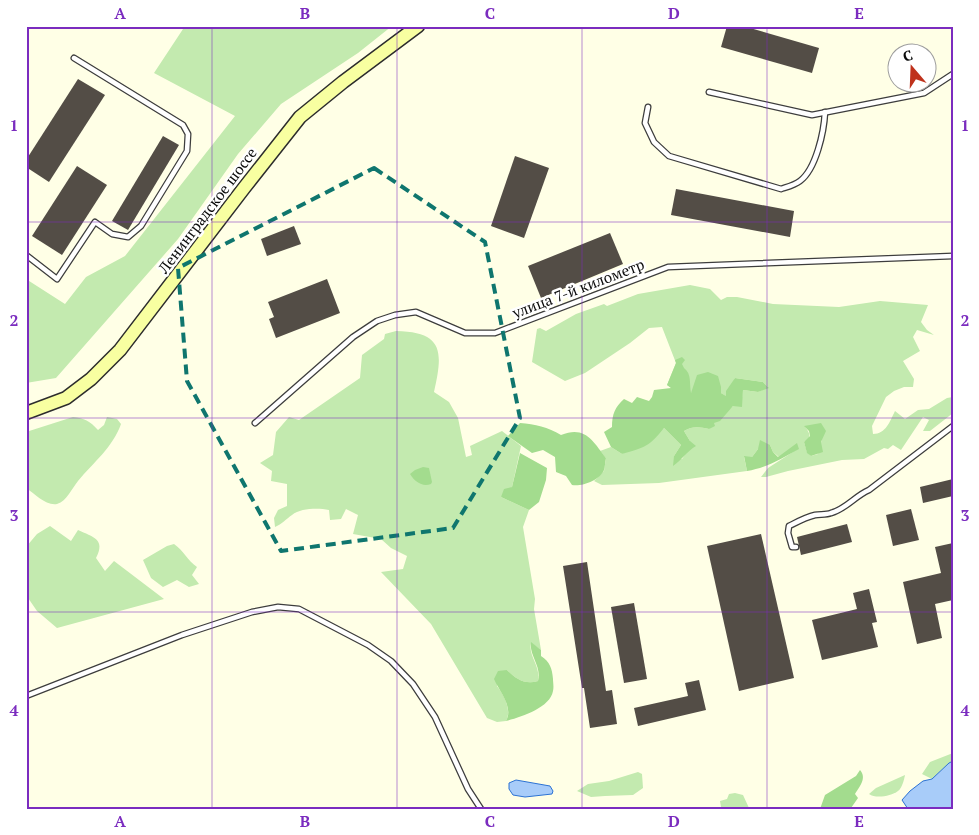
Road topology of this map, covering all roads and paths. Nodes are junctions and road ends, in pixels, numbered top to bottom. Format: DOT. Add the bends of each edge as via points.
graph roads {
  1 [pos="418,26"];
  2 [pos="74,58"];
  3 [pos="953,74"];
  4 [pos="709,92"];
  5 [pos="648,107"];
  6 [pos="825,112"];
  7 [pos="26,255"];
  8 [pos="953,256"];
  9 [pos="26,413"];
  10 [pos="254,423"];
  11 [pos="953,426"];
  12 [pos="796,547"];
  13 [pos="26,696"];
  14 [pos="481,809"];
  1 -- 9 [label="main road, Ленинградское шоссе" via="300,117 120,350 91,379 66,398"];
  2 -- 7 [label="lane" via="183,125 188,134 187,152 141,226 128,237 112,234 95,222 58,279"];
  3 -- 6 [label="lane" via="924,94"];
  4 -- 6 [label="lane" via="812,115"];
  5 -- 6 [label="lane" via="644,123 654,142 668,156 781,188 799,182 809,171 824,128"];
  8 -- 10 [label="lane, улица 7-й километр" via="668,267 495,333 465,333 416,312 395,315 377,321 353,336"];
  11 -- 12 [label="lane" via="845,507 788,526 792,547"];
  13 -- 14 [label="lane" via="182,635 252,612 278,607 299,609 391,661 413,684 435,717"];
}
